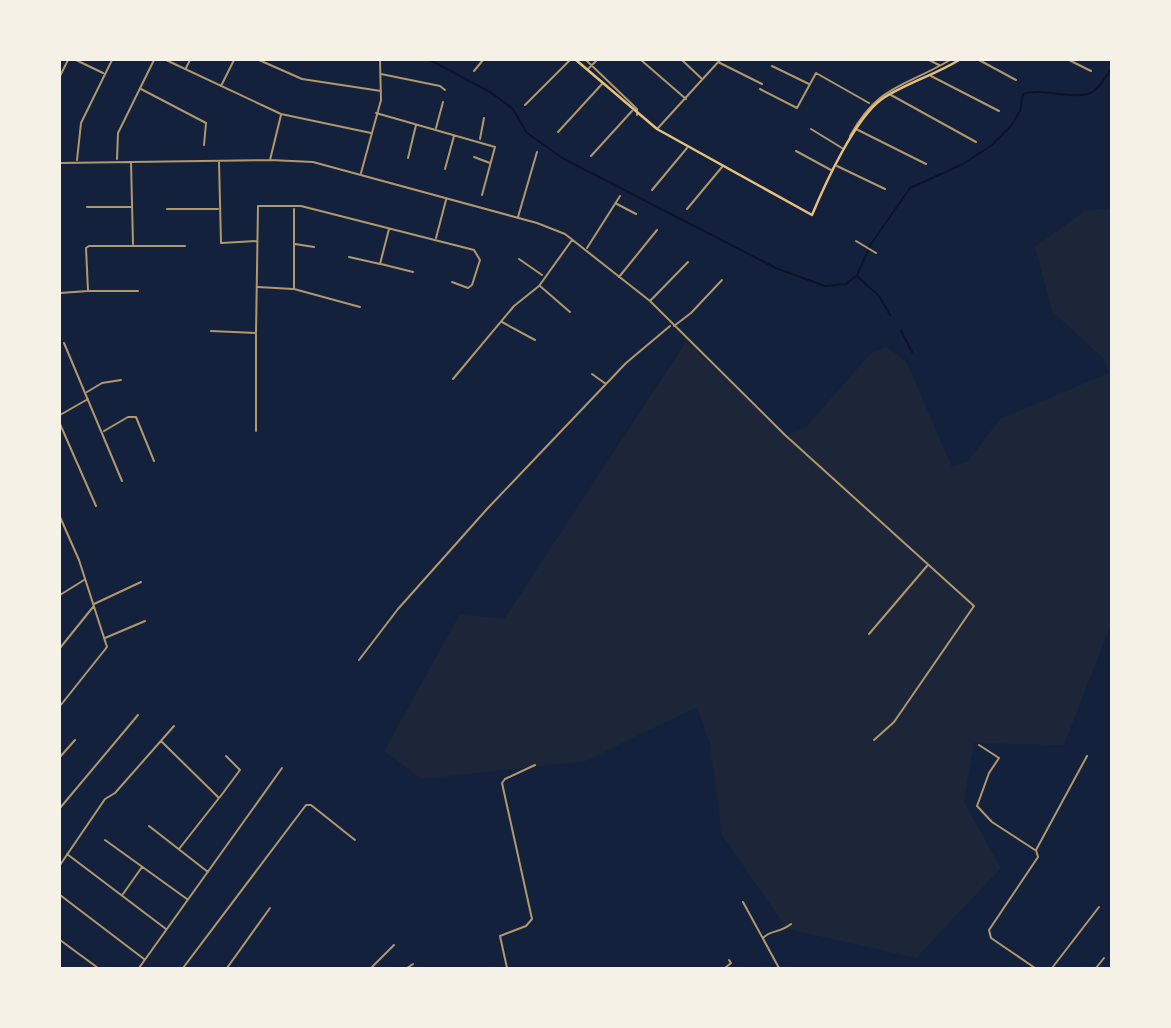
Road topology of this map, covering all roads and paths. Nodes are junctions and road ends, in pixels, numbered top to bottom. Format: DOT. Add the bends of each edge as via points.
graph roads {
  1 [pos="68,60"];
  2 [pos="76,60"];
  3 [pos="111,60"];
  4 [pos="154,60"];
  5 [pos="166,60"];
  6 [pos="190,60"];
  7 [pos="233,60"];
  8 [pos="259,60"];
  9 [pos="380,60"];
  10 [pos="483,60"];
  11 [pos="570,60"];
  12 [pos="576,60"];
  13 [pos="587,60"];
  14 [pos="597,60"];
  15 [pos="641,60"];
  16 [pos="681,60"];
  17 [pos="718,60"];
  18 [pos="929,60"];
  19 [pos="950,60"];
  20 [pos="960,60"];
  21 [pos="979,60"];
  22 [pos="1069,60"];
  23 [pos="592,65"];
  24 [pos="940,65"];
  25 [pos="583,66"];
  26 [pos="772,66"];
  27 [pos="186,69"];
  28 [pos="587,70"];
  29 [pos="474,71"];
  30 [pos="1091,71"];
  31 [pos="104,74"];
  32 [pos="380,74"];
  33 [pos="60,76"];
  34 [pos="931,76"];
  35 [pos="702,78"];
  36 [pos="1016,80"];
  37 [pos="603,83"];
  38 [pos="762,84"];
  39 [pos="810,85"];
  40 [pos="221,86"];
  41 [pos="140,89"];
  42 [pos="760,89"];
  43 [pos="445,90"];
  44 [pos="381,91"];
  45 [pos="890,94"];
  46 [pos="687,99"];
  47 [pos="443,102"];
  48 [pos="525,104"];
  49 [pos="870,104"];
  50 [pos="632,111"];
  51 [pos="999,111"];
  52 [pos="376,113"];
  53 [pos="281,114"];
  54 [pos="637,115"];
  55 [pos="484,118"];
  56 [pos="416,124"];
  57 [pos="436,129"];
  58 [pos="657,129"];
  59 [pos="855,129"];
  60 [pos="811,130"];
  61 [pos="558,132"];
  62 [pos="371,133"];
  63 [pos="454,134"];
  64 [pos="479,140"];
  65 [pos="976,142"];
  66 [pos="204,145"];
  67 [pos="688,147"];
  68 [pos="843,148"];
  69 [pos="796,151"];
  70 [pos="537,152"];
  71 [pos="591,156"];
  72 [pos="474,157"];
  73 [pos="408,158"];
  74 [pos="117,160"];
  75 [pos="131,160"];
  76 [pos="270,160"];
  77 [pos="219,161"];
  78 [pos="77,162"];
  79 [pos="60,163"];
  80 [pos="491,163"];
  81 [pos="926,164"];
  82 [pos="723,166"];
  83 [pos="837,166"];
  84 [pos="445,169"];
  85 [pos="832,170"];
  86 [pos="361,174"];
  87 [pos="885,189"];
  88 [pos="652,190"];
  89 [pos="821,194"];
  90 [pos="482,195"];
  91 [pos="620,196"];
  92 [pos="446,200"];
  93 [pos="616,203"];
  94 [pos="87,207"];
  95 [pos="132,207"];
  96 [pos="294,207"];
  97 [pos="167,209"];
  98 [pos="219,209"];
  99 [pos="687,209"];
  100 [pos="636,214"];
  101 [pos="517,218"];
  102 [pos="389,228"];
  103 [pos="657,230"];
  104 [pos="435,239"];
  105 [pos="573,239"];
  106 [pos="257,241"];
  107 [pos="856,241"];
  108 [pos="295,244"];
  109 [pos="133,245"];
  110 [pos="184,246"];
  111 [pos="314,247"];
  112 [pos="586,250"];
  113 [pos="876,253"];
  114 [pos="349,257"];
  115 [pos="519,259"];
  116 [pos="688,262"];
  117 [pos="380,264"];
  118 [pos="413,272"];
  119 [pos="543,276"];
  120 [pos="619,278"];
  121 [pos="722,280"];
  122 [pos="452,282"];
  123 [pos="539,286"];
  124 [pos="258,287"];
  125 [pos="295,289"];
  126 [pos="88,291"];
  127 [pos="138,291"];
  128 [pos="60,293"];
  129 [pos="650,301"];
  130 [pos="360,307"];
  131 [pos="570,312"];
  132 [pos="501,321"];
  133 [pos="672,325"];
  134 [pos="211,331"];
  135 [pos="256,333"];
  136 [pos="535,340"];
  137 [pos="64,343"];
  138 [pos="592,374"];
  139 [pos="453,379"];
  140 [pos="121,380"];
  141 [pos="607,385"];
  142 [pos="86,393"];
  143 [pos="88,399"];
  144 [pos="60,415"];
  145 [pos="60,425"];
  146 [pos="256,430"];
  147 [pos="103,432"];
  148 [pos="154,461"];
  149 [pos="122,481"];
  150 [pos="96,506"];
  151 [pos="60,517"];
  152 [pos="928,565"];
  153 [pos="85,580"];
  154 [pos="141,582"];
  155 [pos="60,595"];
  156 [pos="93,606"];
  157 [pos="145,621"];
  158 [pos="869,634"];
  159 [pos="105,638"];
  160 [pos="60,648"];
  161 [pos="359,660"];
  162 [pos="60,706"];
  163 [pos="138,715"];
  164 [pos="174,726"];
  165 [pos="75,740"];
  166 [pos="874,740"];
  167 [pos="161,741"];
  168 [pos="979,746"];
  169 [pos="226,755"];
  170 [pos="1087,756"];
  171 [pos="60,757"];
  172 [pos="535,765"];
  173 [pos="282,768"];
  174 [pos="219,798"];
  175 [pos="60,808"];
  176 [pos="149,826"];
  177 [pos="105,840"];
  178 [pos="355,840"];
  179 [pos="179,849"];
  180 [pos="1036,850"];
  181 [pos="67,854"];
  182 [pos="60,864"];
  183 [pos="142,867"];
  184 [pos="208,872"];
  185 [pos="60,895"];
  186 [pos="122,895"];
  187 [pos="188,900"];
  188 [pos="743,902"];
  189 [pos="1099,907"];
  190 [pos="270,908"];
  191 [pos="791,924"];
  192 [pos="166,930"];
  193 [pos="762,939"];
  194 [pos="60,940"];
  195 [pos="394,945"];
  196 [pos="1104,958"];
  197 [pos="145,959"];
  198 [pos="729,961"];
  199 [pos="413,964"];
  200 [pos="98,968"];
  201 [pos="139,968"];
  202 [pos="183,968"];
  203 [pos="227,968"];
  204 [pos="371,968"];
  205 [pos="407,968"];
  206 [pos="507,968"];
  207 [pos="725,968"];
  208 [pos="779,968"];
  209 [pos="1035,968"];
  210 [pos="1052,968"];
  211 [pos="1096,968"];
  1 -- 33 [label="street"];
  2 -- 31 [label="street"];
  3 -- 31 [label="street"];
  4 -- 41 [label="street"];
  5 -- 27 [label="street"];
  6 -- 27 [label="street"];
  7 -- 40 [label="street"];
  8 -- 44 [label="street" via="302,79"];
  9 -- 32 [label="street"];
  10 -- 29 [label="street"];
  11 -- 48 [label="street"];
  12 -- 25 [label="main road"];
  13 -- 23 [label="street"];
  13 -- 25 [label="street"];
  14 -- 23 [label="street"];
  15 -- 46 [label="street"];
  16 -- 35 [label="street"];
  17 -- 35 [label="street"];
  17 -- 38 [label="street"];
  18 -- 24 [label="street"];
  19 -- 24 [label="street"];
  20 -- 34 [label="main road"];
  21 -- 36 [label="street"];
  22 -- 30 [label="street"];
  23 -- 28 [label="street"];
  23 -- 54 [label="street" via="627,96"];
  24 -- 49 [label="street"];
  25 -- 28 [label="main road"];
  26 -- 39 [label="street"];
  27 -- 40 [label="street"];
  28 -- 37 [label="main road"];
  31 -- 78 [label="street" via="80,123"];
  32 -- 43 [label="street"];
  32 -- 44 [label="street"];
  34 -- 45 [label="main road"];
  34 -- 51 [label="street"];
  35 -- 46 [label="street"];
  37 -- 50 [label="main road"];
  37 -- 61 [label="street"];
  39 -- 42 [label="street" via="797,108"];
  39 -- 49 [label="street" via="816,73"];
  40 -- 53 [label="street"];
  41 -- 66 [label="street" via="206,123"];
  41 -- 74 [label="street" via="118,133"];
  44 -- 52 [label="street"];
  45 -- 59 [label="main road" via="872,107"];
  45 -- 65 [label="street"];
  46 -- 58 [label="street"];
  47 -- 57 [label="street"];
  49 -- 68 [label="street"];
  50 -- 54 [label="main road"];
  50 -- 71 [label="street"];
  52 -- 56 [label="street"];
  52 -- 62 [label="street"];
  53 -- 62 [label="street"];
  53 -- 76 [label="street"];
  54 -- 58 [label="main road"];
  55 -- 64 [label="street"];
  56 -- 57 [label="street"];
  56 -- 73 [label="street"];
  57 -- 63 [label="street"];
  58 -- 67 [label="main road"];
  59 -- 81 [label="street"];
  59 -- 83 [label="main road"];
  60 -- 68 [label="street"];
  62 -- 86 [label="street"];
  63 -- 64 [label="street"];
  63 -- 84 [label="street"];
  64 -- 80 [label="street" via="495,147"];
  67 -- 82 [label="main road"];
  67 -- 88 [label="street"];
  68 -- 85 [label="street"];
  69 -- 85 [label="street"];
  70 -- 101 [label="street"];
  72 -- 80 [label="street"];
  74 -- 75 [label="street"];
  74 -- 78 [label="street"];
  75 -- 77 [label="street"];
  75 -- 95 [label="street"];
  76 -- 77 [label="street"];
  76 -- 86 [label="street" via="313,162"];
  77 -- 98 [label="street"];
  78 -- 79 [label="street"];
  80 -- 90 [label="street"];
  82 -- 89 [label="main road" via="812,215"];
  82 -- 99 [label="street"];
  83 -- 87 [label="street"];
  83 -- 89 [label="main road"];
  85 -- 89 [label="street"];
  86 -- 92 [label="street"];
  91 -- 93 [label="street"];
  92 -- 101 [label="street"];
  92 -- 104 [label="street"];
  93 -- 100 [label="street"];
  93 -- 112 [label="street"];
  94 -- 95 [label="street"];
  95 -- 109 [label="street"];
  96 -- 102 [label="street"];
  96 -- 106 [label="street" via="258,206"];
  96 -- 108 [label="street"];
  97 -- 98 [label="street"];
  98 -- 106 [label="street" via="221,243"];
  101 -- 105 [label="street"];
  102 -- 104 [label="street"];
  102 -- 117 [label="street"];
  103 -- 120 [label="street"];
  104 -- 122 [label="street" via="474,250 480,260 470,287"];
  105 -- 112 [label="street"];
  105 -- 119 [label="street"];
  106 -- 124 [label="street"];
  107 -- 113 [label="street"];
  108 -- 111 [label="street"];
  108 -- 125 [label="street"];
  109 -- 110 [label="street"];
  109 -- 126 [label="street" via="86,248"];
  112 -- 120 [label="street"];
  114 -- 117 [label="street"];
  115 -- 119 [label="street"];
  116 -- 129 [label="street"];
  117 -- 118 [label="street"];
  119 -- 123 [label="street"];
  120 -- 129 [label="street"];
  121 -- 133 [label="street" via="691,313"];
  123 -- 131 [label="street"];
  123 -- 132 [label="street"];
  124 -- 125 [label="street"];
  124 -- 135 [label="street"];
  125 -- 130 [label="street"];
  126 -- 127 [label="street"];
  126 -- 128 [label="street"];
  129 -- 133 [label="street"];
  132 -- 136 [label="street"];
  132 -- 139 [label="street"];
  133 -- 141 [label="street"];
  133 -- 152 [label="street"];
  134 -- 135 [label="street"];
  135 -- 146 [label="street"];
  137 -- 142 [label="street"];
  138 -- 141 [label="street"];
  140 -- 142 [label="street" via="102,383"];
  141 -- 161 [label="street" via="482,514"];
  142 -- 143 [label="street"];
  143 -- 144 [label="street"];
  143 -- 147 [label="street"];
  145 -- 150 [label="street"];
  147 -- 148 [label="street" via="136,417"];
  147 -- 149 [label="street"];
  151 -- 153 [label="street"];
  152 -- 158 [label="street"];
  152 -- 166 [label="street" via="974,606 894,722"];
  153 -- 155 [label="street"];
  153 -- 156 [label="street"];
  154 -- 156 [label="street"];
  156 -- 159 [label="street"];
  156 -- 160 [label="street"];
  157 -- 159 [label="street"];
  159 -- 162 [label="street" via="106,651"];
  163 -- 175 [label="street"];
  164 -- 167 [label="street"];
  165 -- 171 [label="street"];
  167 -- 174 [label="street"];
  167 -- 181 [label="street" via="105,799"];
  168 -- 180 [label="street" via="999,758 977,806 992,822"];
  169 -- 174 [label="street" via="240,770"];
  170 -- 180 [label="street"];
  172 -- 206 [label="street" via="502,783 532,919 500,936"];
  173 -- 184 [label="street"];
  174 -- 179 [label="street"];
  176 -- 179 [label="street"];
  177 -- 183 [label="street"];
  178 -- 202 [label="street" via="306,805"];
  179 -- 184 [label="street"];
  180 -- 209 [label="street" via="1038,857 989,934"];
  181 -- 182 [label="street"];
  181 -- 186 [label="street"];
  183 -- 186 [label="street"];
  183 -- 187 [label="street"];
  184 -- 187 [label="street"];
  185 -- 197 [label="street"];
  186 -- 192 [label="street"];
  187 -- 192 [label="street"];
  188 -- 193 [label="street"];
  189 -- 210 [label="street"];
  190 -- 203 [label="street"];
  191 -- 193 [label="street"];
  192 -- 197 [label="street"];
  193 -- 208 [label="street"];
  194 -- 200 [label="street"];
  195 -- 204 [label="street"];
  196 -- 211 [label="street"];
  197 -- 201 [label="street"];
  198 -- 207 [label="street"];
  199 -- 205 [label="street"];
}
